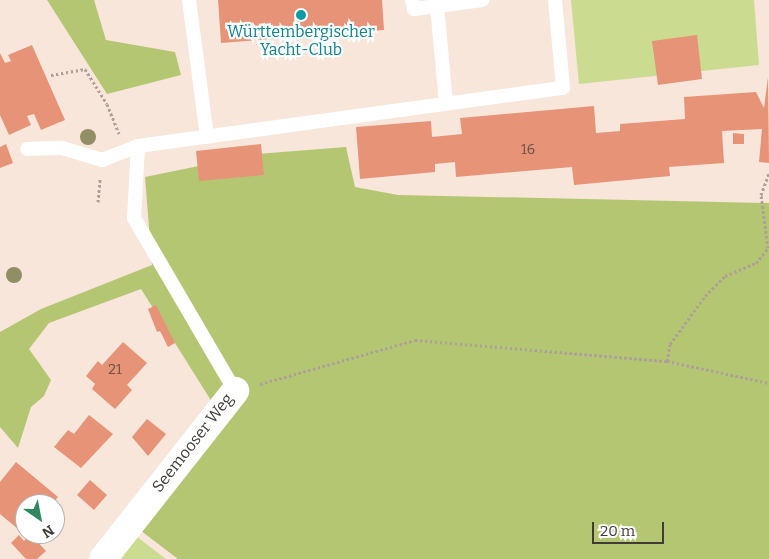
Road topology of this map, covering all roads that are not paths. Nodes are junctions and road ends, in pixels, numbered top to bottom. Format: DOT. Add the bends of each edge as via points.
graph roads {
  1 [pos="188,0"];
  2 [pos="412,0"];
  3 [pos="482,0"];
  4 [pos="555,0"];
  5 [pos="437,6"];
  6 [pos="446,103"];
  7 [pos="207,136"];
  8 [pos="27,149"];
  9 [pos="132,149"];
  10 [pos="235,391"];
  11 [pos="103,559"];
  1 -- 7 [label="lane"];
  2 -- 5 [label="lane" via="414,9"];
  3 -- 5 [label="lane"];
  4 -- 6 [label="lane" via="563,88"];
  5 -- 6 [label="lane"];
  6 -- 7 [label="lane"];
  7 -- 9 [label="lane"];
  8 -- 9 [label="lane" via="62,148 102,160"];
  9 -- 10 [label="lane, Seemooser Weg" via="134,218"];
  10 -- 11 [label="street, Seemooser Weg"];
}
